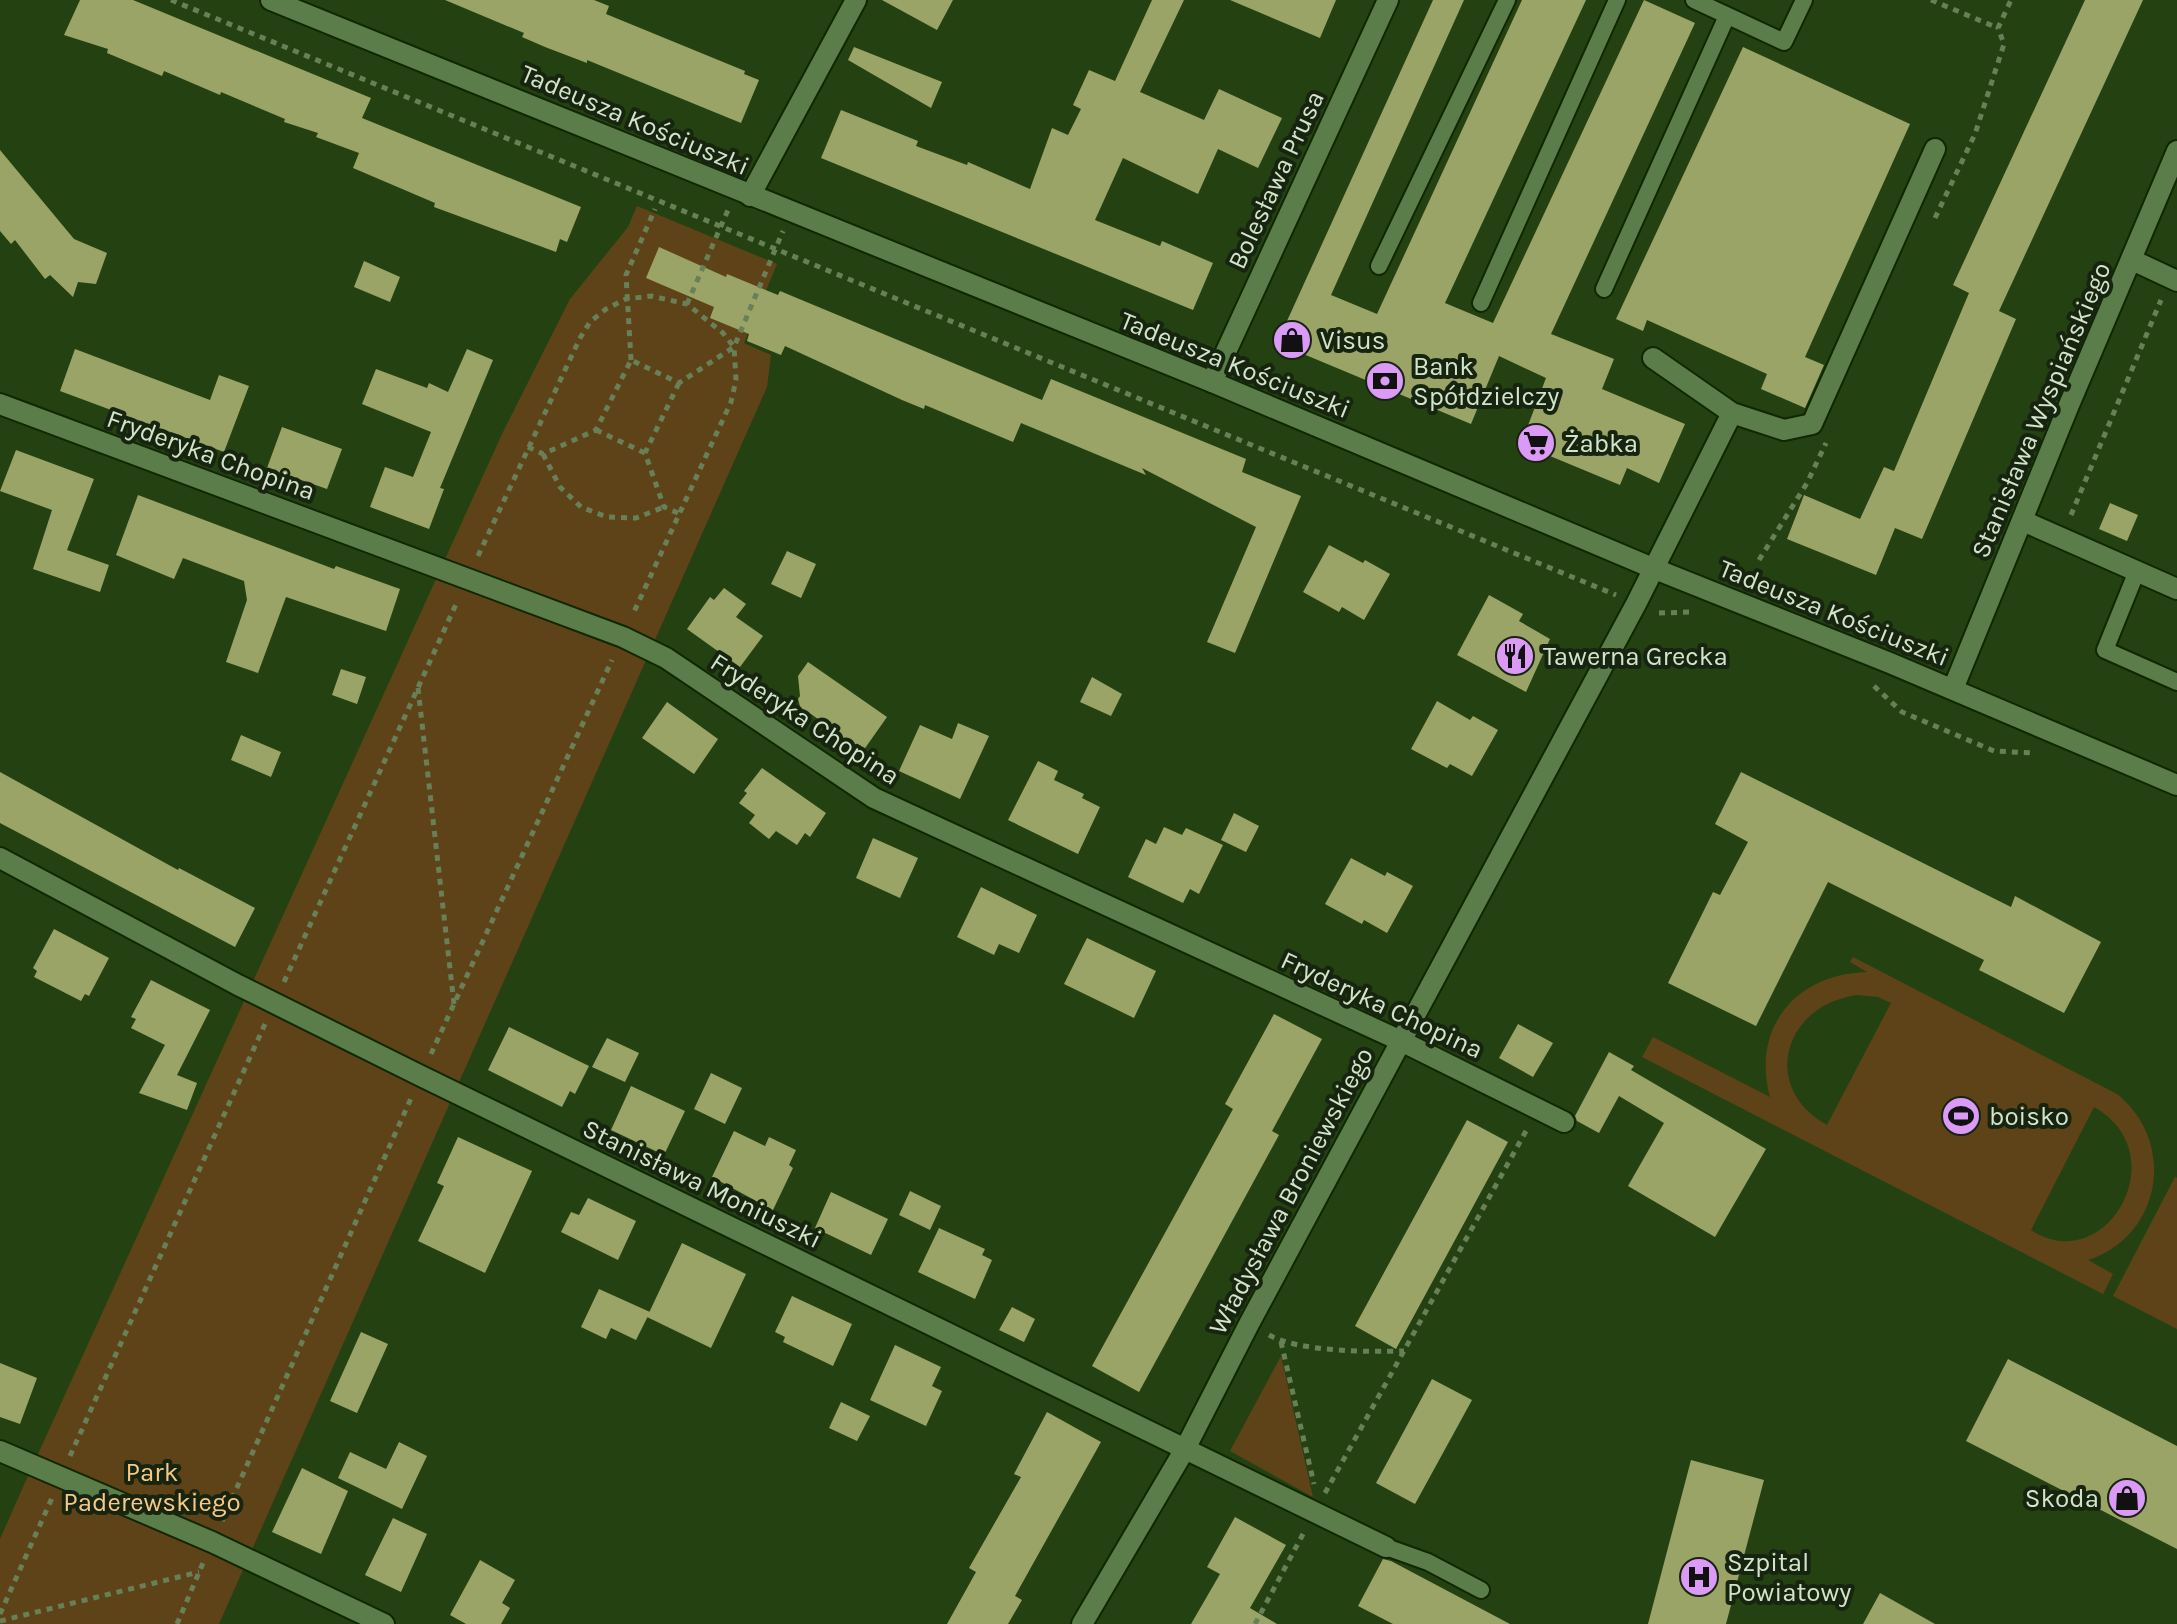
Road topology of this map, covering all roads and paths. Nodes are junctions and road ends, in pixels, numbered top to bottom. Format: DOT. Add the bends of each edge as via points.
graph roads {
  1 [pos="171,0"];
  2 [pos="271,0"];
  3 [pos="856,0"];
  4 [pos="1388,0"];
  5 [pos="1507,0"];
  6 [pos="1617,0"];
  7 [pos="1694,0"];
  8 [pos="1804,0"];
  9 [pos="1931,0"];
  10 [pos="311,7"];
  11 [pos="1727,16"];
  12 [pos="1998,28"];
  13 [pos="1935,149"];
  14 [pos="2177,151"];
  15 [pos="743,194"];
  16 [pos="655,209"];
  17 [pos="791,212"];
  18 [pos="720,227"];
  19 [pos="776,249"];
  20 [pos="2132,260"];
  21 [pos="1379,266"];
  22 [pos="2174,279"];
  23 [pos="1604,289"];
  24 [pos="626,299"];
  25 [pos="1481,303"];
  26 [pos="687,304"];
  27 [pos="734,347"];
  28 [pos="1653,358"];
  29 [pos="631,360"];
  30 [pos="1212,382"];
  31 [pos="679,383"];
  32 [pos="0,404"];
  33 [pos="1732,413"];
  34 [pos="596,430"];
  35 [pos="528,447"];
  36 [pos="645,453"];
  37 [pos="543,454"];
  38 [pos="664,507"];
  39 [pos="678,513"];
  40 [pos="2023,521"];
  41 [pos="2061,539"];
  42 [pos="1655,569"];
  43 [pos="2137,571"];
  44 [pos="467,579"];
  45 [pos="2177,589"];
  46 [pos="1636,604"];
  47 [pos="1702,610"];
  48 [pos="623,637"];
  49 [pos="1865,679"];
  50 [pos="2177,682"];
  51 [pos="418,687"];
  52 [pos="1953,689"];
  53 [pos="2045,754"];
  54 [pos="2177,785"];
  55 [pos="0,858"];
  56 [pos="274,1003"];
  57 [pos="454,1005"];
  58 [pos="1401,1041"];
  59 [pos="421,1076"];
  60 [pos="1538,1110"];
  61 [pos="1564,1122"];
  62 [pos="1249,1324"];
  63 [pos="1281,1342"];
  64 [pos="1405,1351"];
  65 [pos="1185,1449"];
  66 [pos="0,1451"];
  67 [pos="61,1477"];
  68 [pos="1315,1513"];
  69 [pos="212,1542"];
  70 [pos="1386,1547"];
  71 [pos="199,1572"];
  72 [pos="1481,1590"];
  73 [pos="0,1614"];
  74 [pos="0,1621"];
  75 [pos="177,1624"];
  76 [pos="384,1624"];
  77 [pos="1082,1624"];
  78 [pos="1255,1624"];
  1 -- 18 [label="path"];
  2 -- 10 [label="street, Tadeusza Kościuszki"];
  3 -- 15 [label="street"];
  4 -- 30 [label="street, Bolesława Prusa"];
  5 -- 21 [label="lane"];
  6 -- 25 [label="lane"];
  7 -- 11 [label="lane"];
  8 -- 11 [label="lane" via="1784,42"];
  9 -- 12 [label="path"];
  10 -- 15 [label="street, Tadeusza Kościuszki"];
  11 -- 23 [label="lane"];
  13 -- 33 [label="street" via="1812,424 1784,430"];
  14 -- 20 [label="street, Stanisława Wyspiańskiego"];
  15 -- 17 [label="street, Tadeusza Kościuszki"];
  15 -- 18 [label="path"];
  16 -- 24 [label="path" via="626,275"];
  17 -- 19 [label="path"];
  17 -- 30 [label="street, Tadeusza Kościuszki"];
  18 -- 19 [label="path"];
  18 -- 26 [label="path"];
  19 -- 27 [label="path"];
  19 -- 46 [label="path"];
  20 -- 22 [label="street"];
  20 -- 40 [label="street, Stanisława Wyspiańskiego"];
  22 -- 41 [label="path"];
  24 -- 26 [label="path" via="651,296"];
  24 -- 29 [label="path"];
  24 -- 35 [label="path" via="606,309 585,330"];
  26 -- 27 [label="path"];
  27 -- 31 [label="path"];
  27 -- 39 [label="path" via="731,402"];
  28 -- 33 [label="street"];
  29 -- 31 [label="path"];
  29 -- 34 [label="path"];
  30 -- 42 [label="street, Tadeusza Kościuszki"];
  31 -- 36 [label="path"];
  32 -- 44 [label="street, Fryderyka Chopina"];
  33 -- 42 [label="street, Władysława Broniewskiego"];
  34 -- 36 [label="path"];
  34 -- 37 [label="path"];
  35 -- 37 [label="path"];
  35 -- 44 [label="path"];
  36 -- 38 [label="path"];
  37 -- 38 [label="path" via="560,487 581,507 607,517 636,518"];
  38 -- 39 [label="path"];
  39 -- 48 [label="path"];
  40 -- 41 [label="street"];
  40 -- 52 [label="street, Stanisława Wyspiańskiego"];
  41 -- 43 [label="street"];
  42 -- 46 [label="street, Władysława Broniewskiego"];
  42 -- 52 [label="street, Tadeusza Kościuszki"];
  43 -- 45 [label="street"];
  43 -- 50 [label="lane" via="2105,650"];
  44 -- 48 [label="street, Fryderyka Chopina"];
  44 -- 51 [label="path"];
  46 -- 47 [label="path" via="1662,614"];
  46 -- 58 [label="street, Władysława Broniewskiego"];
  48 -- 57 [label="path"];
  48 -- 58 [label="street, Fryderyka Chopina" via="666,658 874,798"];
  49 -- 53 [label="path" via="1902,712 1994,751"];
  51 -- 56 [label="path"];
  51 -- 57 [label="path"];
  52 -- 54 [label="street, Tadeusza Kościuszki"];
  55 -- 56 [label="street, Stanisława Moniuszki"];
  56 -- 59 [label="street, Stanisława Moniuszki"];
  56 -- 67 [label="path"];
  57 -- 59 [label="path"];
  58 -- 60 [label="street, Fryderyka Chopina"];
  58 -- 62 [label="street, Władysława Broniewskiego"];
  59 -- 65 [label="street, Stanisława Moniuszki"];
  59 -- 69 [label="path"];
  60 -- 61 [label="street, Fryderyka Chopina"];
  60 -- 64 [label="path"];
  62 -- 63 [label="path"];
  62 -- 65 [label="street, Władysława Broniewskiego"];
  63 -- 64 [label="path"];
  63 -- 68 [label="path" via="1316,1497"];
  64 -- 68 [label="path"];
  65 -- 68 [label="street, Stanisława Moniuszki"];
  65 -- 77 [label="street, Władysława Broniewskiego"];
  66 -- 67 [label="street"];
  67 -- 69 [label="street"];
  67 -- 73 [label="path"];
  68 -- 70 [label="street, Stanisława Moniuszki"];
  68 -- 78 [label="path"];
  69 -- 71 [label="path"];
  69 -- 76 [label="street"];
  70 -- 72 [label="lane"];
  71 -- 74 [label="path"];
  71 -- 75 [label="path"];
}
